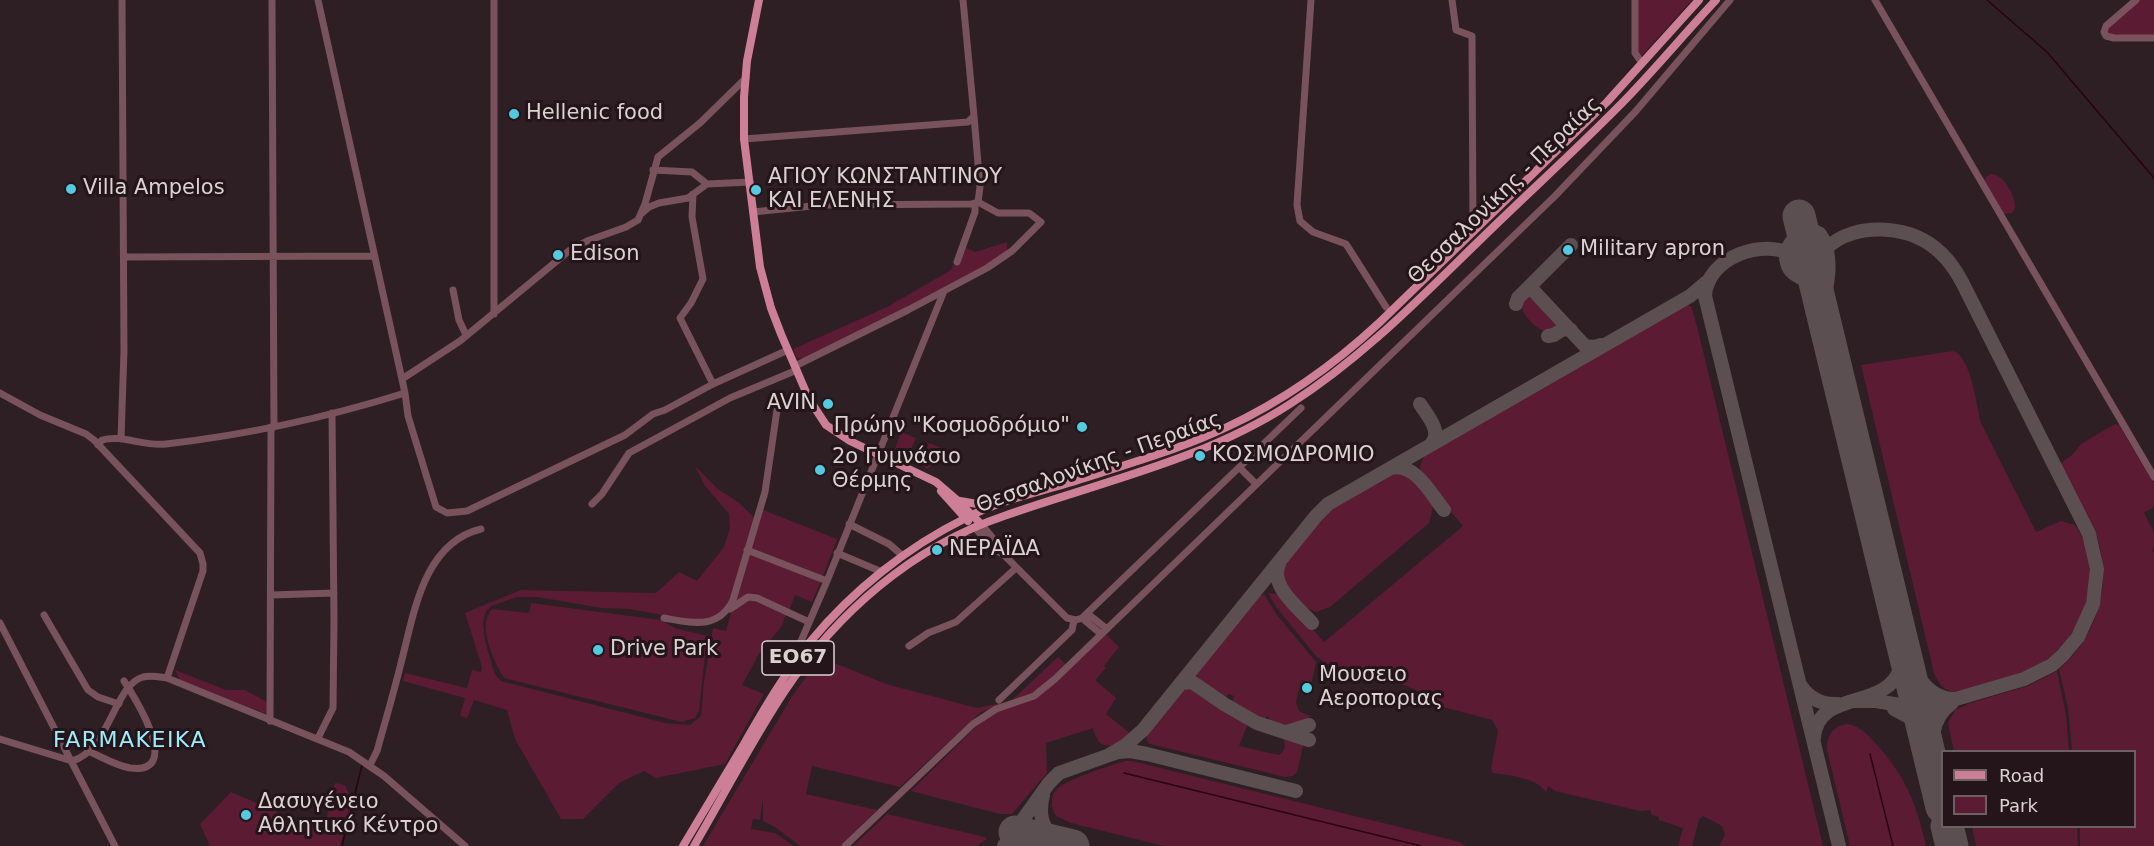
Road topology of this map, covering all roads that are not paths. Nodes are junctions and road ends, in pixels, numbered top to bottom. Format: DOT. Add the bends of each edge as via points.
graph roads {
  1 [pos="123,0"];
  2 [pos="272,0"];
  3 [pos="318,0"];
  4 [pos="494,0"];
  5 [pos="759,0"];
  6 [pos="963,0"];
  7 [pos="1311,0"];
  8 [pos="1452,0"];
  9 [pos="1635,0"];
  10 [pos="1699,0"];
  11 [pos="1716,0"];
  12 [pos="1730,0"];
  13 [pos="1875,0"];
  14 [pos="2136,0"];
  15 [pos="2154,38"];
  16 [pos="1642,63"];
  17 [pos="746,78"];
  18 [pos="972,120"];
  19 [pos="744,139"];
  20 [pos="653,171"];
  21 [pos="750,182"];
  22 [pos="707,184"];
  23 [pos="693,194"];
  24 [pos="977,203"];
  25 [pos="753,212"];
  26 [pos="638,220"];
  27 [pos="1473,231"];
  28 [pos="273,256"];
  29 [pos="374,256"];
  30 [pos="124,257"];
  31 [pos="957,262"];
  32 [pos="453,290"];
  33 [pos="944,291"];
  34 [pos="1386,307"];
  35 [pos="494,314"];
  36 [pos="466,335"];
  37 [pos="789,351"];
  38 [pos="795,366"];
  39 [pos="402,379"];
  40 [pos="713,384"];
  41 [pos="0,393"];
  42 [pos="405,393"];
  43 [pos="808,396"];
  44 [pos="1301,408"];
  45 [pos="332,413"];
  46 [pos="273,427"];
  47 [pos="121,439"];
  48 [pos="98,445"];
  49 [pos="877,454"];
  50 [pos="1240,468"];
  51 [pos="2154,477"];
  52 [pos="930,480"];
  53 [pos="1256,484"];
  54 [pos="957,500"];
  55 [pos="592,504"];
  56 [pos="995,506"];
  57 [pos="969,517"];
  58 [pos="849,524"];
  59 [pos="977,526"];
  60 [pos="482,529"];
  61 [pos="988,542"];
  62 [pos="939,545"];
  63 [pos="747,550"];
  64 [pos="837,553"];
  65 [pos="1004,555"];
  66 [pos="903,556"];
  67 [pos="1016,568"];
  68 [pos="882,572"];
  69 [pos="827,581"];
  70 [pos="334,593"];
  71 [pos="271,595"];
  72 [pos="727,611"];
  73 [pos="44,615"];
  74 [pos="1082,617"];
  75 [pos="664,618"];
  76 [pos="809,622"];
  77 [pos="0,623"];
  78 [pos="1104,631"];
  79 [pos="909,646"];
  80 [pos="787,673"];
  81 [pos="167,678"];
  82 [pos="124,681"];
  83 [pos="129,689"];
  84 [pos="999,700"];
  85 [pos="119,704"];
  86 [pos="270,721"];
  87 [pos="318,738"];
  88 [pos="0,740"];
  89 [pos="90,752"];
  90 [pos="72,761"];
  91 [pos="370,765"];
  92 [pos="115,846"];
  93 [pos="465,846"];
  94 [pos="683,846"];
  95 [pos="694,846"];
  96 [pos="845,846"];
  1 -- 30 [label="street"];
  2 -- 28 [label="street"];
  3 -- 29 [label="street"];
  4 -- 35 [label="street"];
  5 -- 17 [label="main road"];
  6 -- 18 [label="street"];
  7 -- 34 [label="street" via="1299,221 1313,232 1346,244"];
  8 -- 27 [label="street" via="1456,30 1472,36"];
  9 -- 16 [label="street" via="1635,53"];
  10 -- 16 [label="main road, Θεσσαλονίκης - Περαίας"];
  11 -- 59 [label="main road, Θεσσαλονίκης - Περαίας" via="1621,104 1402,316 1330,377 1273,415 1215,443"];
  12 -- 53 [label="street" via="1635,111 1555,196"];
  13 -- 51 [label="street"];
  14 -- 15 [label="street" via="2104,32 2114,38"];
  16 -- 27 [label="main road, Θεσσαλονίκης - Περαίας"];
  17 -- 19 [label="main road"];
  17 -- 20 [label="street" via="663,152"];
  18 -- 19 [label="street"];
  18 -- 24 [label="street" via="980,187"];
  19 -- 21 [label="main road"];
  20 -- 22 [label="street" via="692,172"];
  20 -- 26 [label="street"];
  21 -- 22 [label="street"];
  21 -- 25 [label="main road"];
  22 -- 23 [label="street"];
  23 -- 26 [label="street" via="652,206"];
  23 -- 40 [label="street" via="692,217 703,279 680,318"];
  24 -- 25 [label="street" via="822,205"];
  24 -- 31 [label="street"];
  24 -- 33 [label="street" via="998,213 1029,213 1041,222 1008,254"];
  25 -- 37 [label="main road" via="767,294"];
  26 -- 35 [label="street" via="570,250"];
  27 -- 56 [label="main road, Θεσσαλονίκης - Περαίας" via="1356,344 1258,411 1170,450"];
  28 -- 29 [label="street"];
  28 -- 30 [label="street"];
  28 -- 46 [label="street"];
  29 -- 39 [label="street"];
  30 -- 47 [label="street"];
  32 -- 36 [label="street"];
  33 -- 38 [label="street"];
  33 -- 49 [label="street"];
  35 -- 36 [label="street"];
  36 -- 39 [label="street"];
  37 -- 38 [label="main road"];
  37 -- 40 [label="street"];
  38 -- 43 [label="main road"];
  38 -- 55 [label="street" via="629,453"];
  39 -- 42 [label="street"];
  40 -- 42 [label="street" via="653,414 625,435 457,513 447,513 434,502 408,416"];
  41 -- 48 [label="street" via="86,434"];
  42 -- 45 [label="street"];
  43 -- 49 [label="main road" via="830,429"];
  43 -- 63 [label="street" via="778,407 762,506"];
  44 -- 50 [label="street"];
  45 -- 46 [label="street"];
  45 -- 70 [label="street"];
  46 -- 47 [label="street" via="165,444"];
  46 -- 71 [label="street"];
  47 -- 48 [label="street" via="107,438"];
  48 -- 81 [label="street" via="202,558 201,576"];
  49 -- 52 [label="main road"];
  49 -- 58 [label="street"];
  50 -- 53 [label="street"];
  50 -- 74 [label="street"];
  52 -- 54 [label="main road"];
  52 -- 57 [label="main road"];
  53 -- 78 [label="street"];
  54 -- 56 [label="main road"];
  54 -- 57 [label="main road"];
  56 -- 57 [label="main road, Θεσσαλονίκης - Περαίας"];
  57 -- 59 [label="main road"];
  57 -- 66 [label="main road, Θεσσαλονίκης - Περαίας / ΕΟ67"];
  58 -- 64 [label="street"];
  58 -- 66 [label="street" via="889,544"];
  59 -- 61 [label="street"];
  59 -- 62 [label="main road, Θεσσαλονίκης - Περαίας / ΕΟ67"];
  59 -- 65 [label="street" via="998,543"];
  60 -- 91 [label="street" via="455,541 424,581 377,752"];
  61 -- 62 [label="street" via="968,539"];
  61 -- 65 [label="street"];
  62 -- 95 [label="main road, Θεσσαλονίκης - Περαίας / ΕΟ67" via="879,586 848,613 813,653 776,705"];
  63 -- 69 [label="street"];
  63 -- 72 [label="street"];
  64 -- 68 [label="street"];
  64 -- 69 [label="street"];
  65 -- 67 [label="street"];
  66 -- 68 [label="main road, Θεσσαλονίκης - Περαίας / ΕΟ67"];
  67 -- 74 [label="street" via="1067,618"];
  67 -- 79 [label="street" via="956,622"];
  68 -- 80 [label="main road, Θεσσαλονίκης - Περαίας / ΕΟ67" via="826,624"];
  69 -- 76 [label="street"];
  70 -- 71 [label="street"];
  70 -- 87 [label="street" via="333,708"];
  71 -- 86 [label="street"];
  72 -- 75 [label="street" via="716,620 704,622"];
  72 -- 76 [label="street" via="748,597 757,598"];
  73 -- 85 [label="street" via="88,690"];
  74 -- 78 [label="street"];
  74 -- 84 [label="street"];
  76 -- 80 [label="street"];
  77 -- 90 [label="street"];
  78 -- 96 [label="street" via="1041,691 996,708 973,724"];
  80 -- 94 [label="main road, Θεσσαλονίκης - Περαίας / ΕΟ67"];
  81 -- 83 [label="street" via="143,677"];
  81 -- 86 [label="street"];
  82 -- 83 [label="street"];
  83 -- 85 [label="street"];
  83 -- 89 [label="street" via="151,728 155,752 152,760 142,768 128,768"];
  85 -- 89 [label="street"];
  86 -- 87 [label="street"];
  87 -- 91 [label="street"];
  88 -- 90 [label="street"];
  89 -- 90 [label="street"];
  90 -- 92 [label="street"];
  91 -- 93 [label="street"];
}
